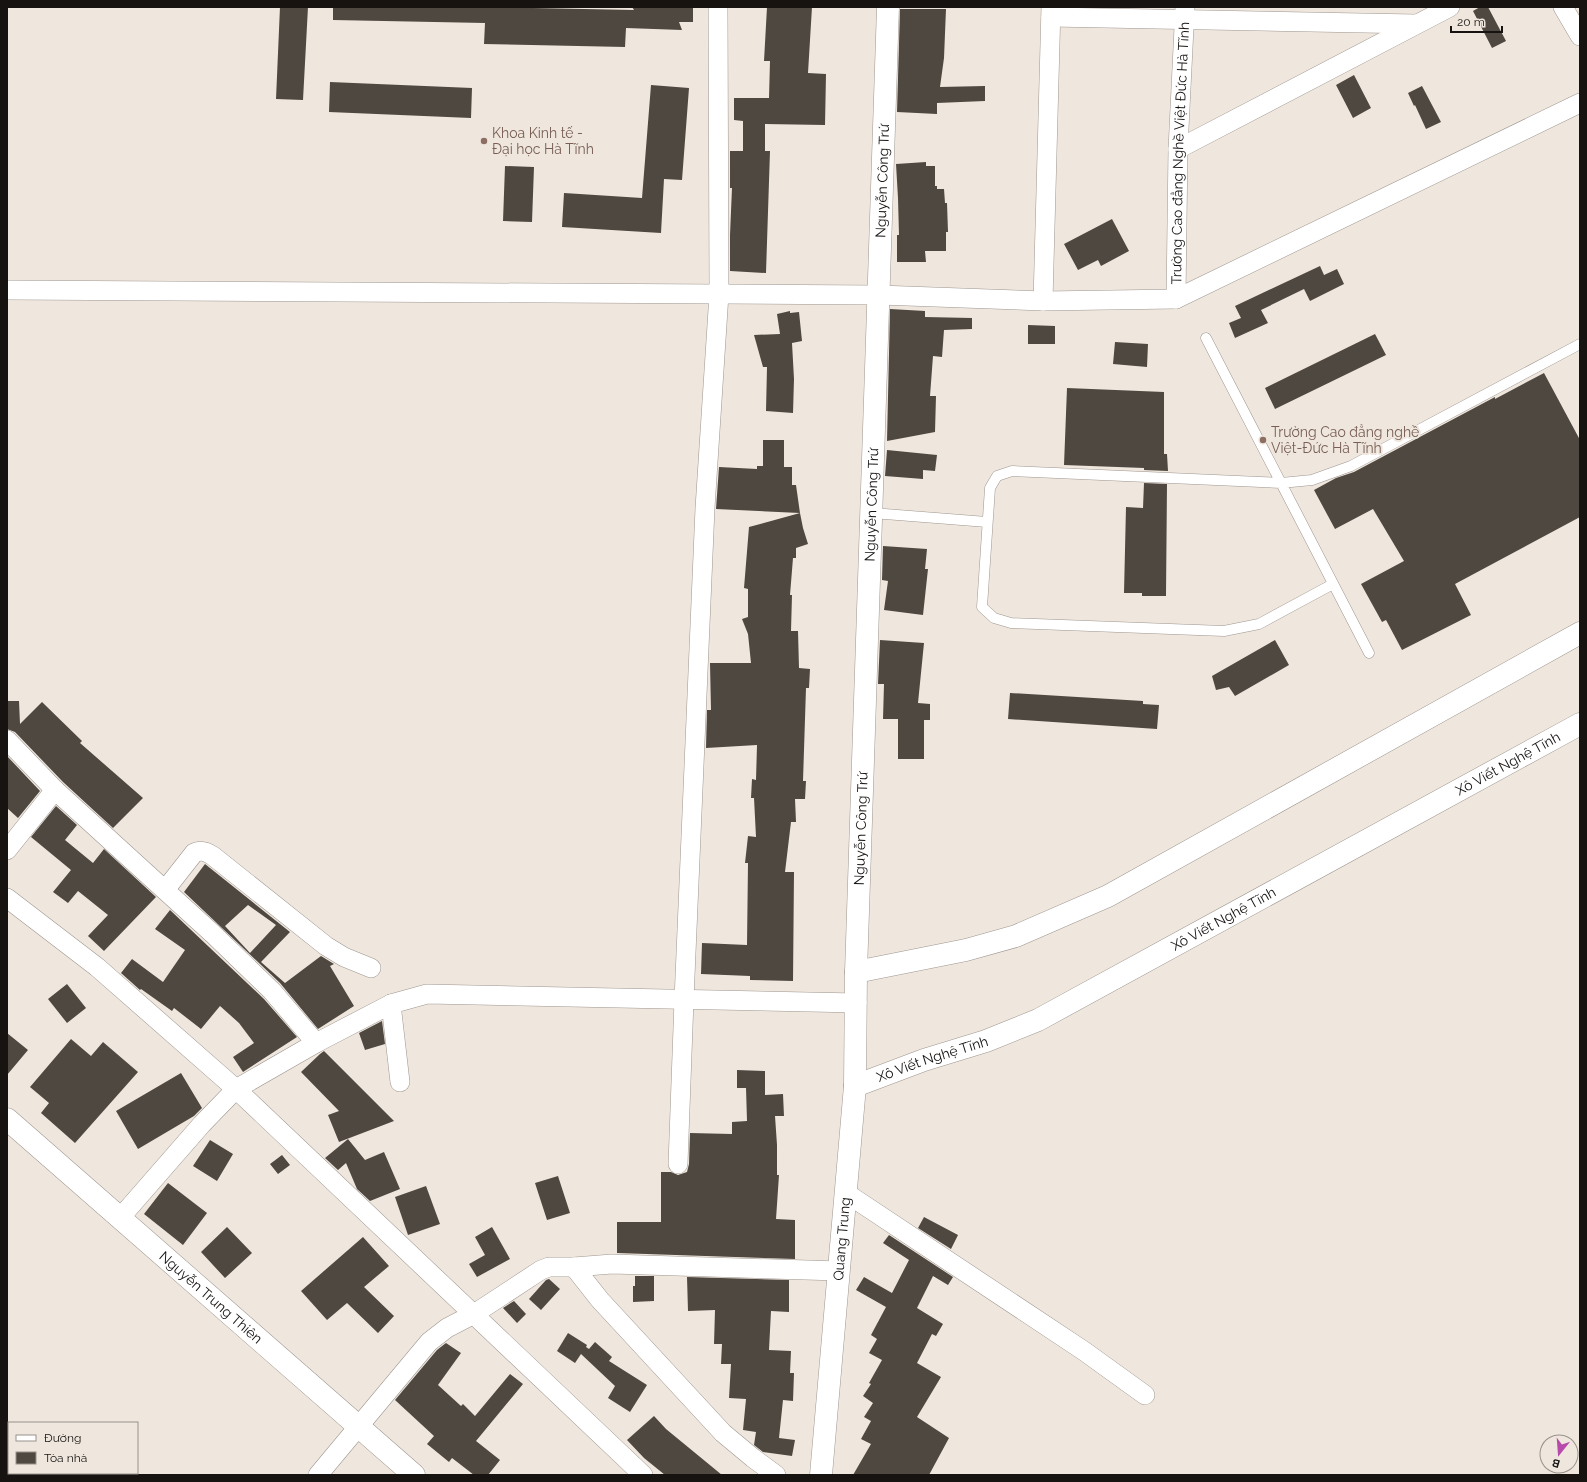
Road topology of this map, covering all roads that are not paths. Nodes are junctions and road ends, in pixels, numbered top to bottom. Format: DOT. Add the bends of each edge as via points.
graph roads {
  1 [pos="718,7"];
  2 [pos="888,7"];
  3 [pos="1450,7"];
  4 [pos="1563,7"];
  5 [pos="1051,12"];
  6 [pos="1185,14"];
  7 [pos="1310,15"];
  8 [pos="1416,24"];
  9 [pos="1580,36"];
  10 [pos="1580,103"];
  11 [pos="1178,149"];
  12 [pos="7,290"];
  13 [pos="719,294"];
  14 [pos="879,295"];
  15 [pos="1176,299"];
  16 [pos="1043,301"];
  17 [pos="1206,338"];
  18 [pos="1580,344"];
  19 [pos="1281,483"];
  20 [pos="872,513"];
  21 [pos="987,522"];
  22 [pos="1333,584"];
  23 [pos="1580,633"];
  24 [pos="1368,652"];
  25 [pos="1580,724"];
  26 [pos="7,740"];
  27 [pos="55,790"];
  28 [pos="7,850"];
  29 [pos="165,890"];
  30 [pos="7,898"];
  31 [pos="371,968"];
  32 [pos="856,972"];
  33 [pos="684,1000"];
  34 [pos="857,1003"];
  35 [pos="391,1004"];
  36 [pos="316,1043"];
  37 [pos="400,1082"];
  38 [pos="855,1086"];
  39 [pos="236,1089"];
  40 [pos="7,1119"];
  41 [pos="678,1164"];
  42 [pos="846,1194"];
  43 [pos="120,1218"];
  44 [pos="574,1266"];
  45 [pos="839,1271"];
  46 [pos="474,1314"];
  47 [pos="1145,1395"];
  48 [pos="358,1426"];
  49 [pos="318,1475"];
  50 [pos="414,1475"];
  51 [pos="643,1475"];
  52 [pos="776,1475"];
  53 [pos="821,1475"];
  1 -- 13 [label="street"];
  2 -- 14 [label="street, Nguyễn Công Trứ"];
  3 -- 8 [label="street"];
  4 -- 9 [label="street"];
  5 -- 6 [label="street"];
  5 -- 16 [label="street"];
  6 -- 7 [label="street"];
  6 -- 11 [label="street, Trường Cao đẳng Nghề Việt Đức Hà Tĩnh"];
  7 -- 8 [label="street"];
  8 -- 11 [label="street"];
  10 -- 15 [label="street"];
  11 -- 15 [label="street, Trường Cao đẳng Nghề Việt Đức Hà Tĩnh"];
  12 -- 13 [label="street"];
  13 -- 14 [label="street"];
  13 -- 33 [label="street" via="705,508"];
  14 -- 16 [label="street"];
  14 -- 20 [label="street, Nguyễn Công Trứ"];
  15 -- 16 [label="street"];
  17 -- 19 [label="lane"];
  18 -- 19 [label="lane" via="1351,466 1312,480"];
  19 -- 21 [label="lane" via="1012,471 997,476 990,488"];
  19 -- 22 [label="lane"];
  20 -- 21 [label="lane"];
  20 -- 32 [label="street, Nguyễn Công Trứ"];
  21 -- 22 [label="lane" via="982,607 994,618 1011,623 1224,631 1259,624"];
  22 -- 24 [label="lane"];
  23 -- 32 [label="street" via="1108,896 1016,936 966,950"];
  25 -- 38 [label="street, Xô Viết Nghệ Tĩnh" via="1038,1020 986,1041 924,1060"];
  26 -- 27 [label="street"];
  27 -- 28 [label="street"];
  27 -- 29 [label="street"];
  29 -- 31 [label="street" via="194,852 204,851 326,946"];
  29 -- 36 [label="street" via="272,991"];
  30 -- 39 [label="street" via="97,967"];
  32 -- 34 [label="street, Nguyễn Công Trứ"];
  33 -- 34 [label="street"];
  33 -- 35 [label="street" via="427,994"];
  33 -- 41 [label="street"];
  34 -- 38 [label="street, Quang Trung"];
  35 -- 36 [label="street"];
  35 -- 37 [label="street"];
  36 -- 39 [label="street"];
  38 -- 42 [label="street, Quang Trung"];
  39 -- 43 [label="street"];
  39 -- 46 [label="street"];
  40 -- 43 [label="street, Nguyễn Trung Thiên"];
  42 -- 45 [label="street, Quang Trung"];
  42 -- 47 [label="street" via="1084,1351"];
  43 -- 48 [label="street, Nguyễn Trung Thiên"];
  44 -- 45 [label="street" via="612,1264"];
  44 -- 46 [label="street" via="555,1266 541,1270"];
  44 -- 52 [label="street" via="600,1300 723,1433"];
  45 -- 53 [label="street, Quang Trung"];
  46 -- 48 [label="street" via="447,1328 429,1342"];
  46 -- 51 [label="street"];
  48 -- 49 [label="street"];
  48 -- 50 [label="street, Nguyễn Trung Thiên"];
}
